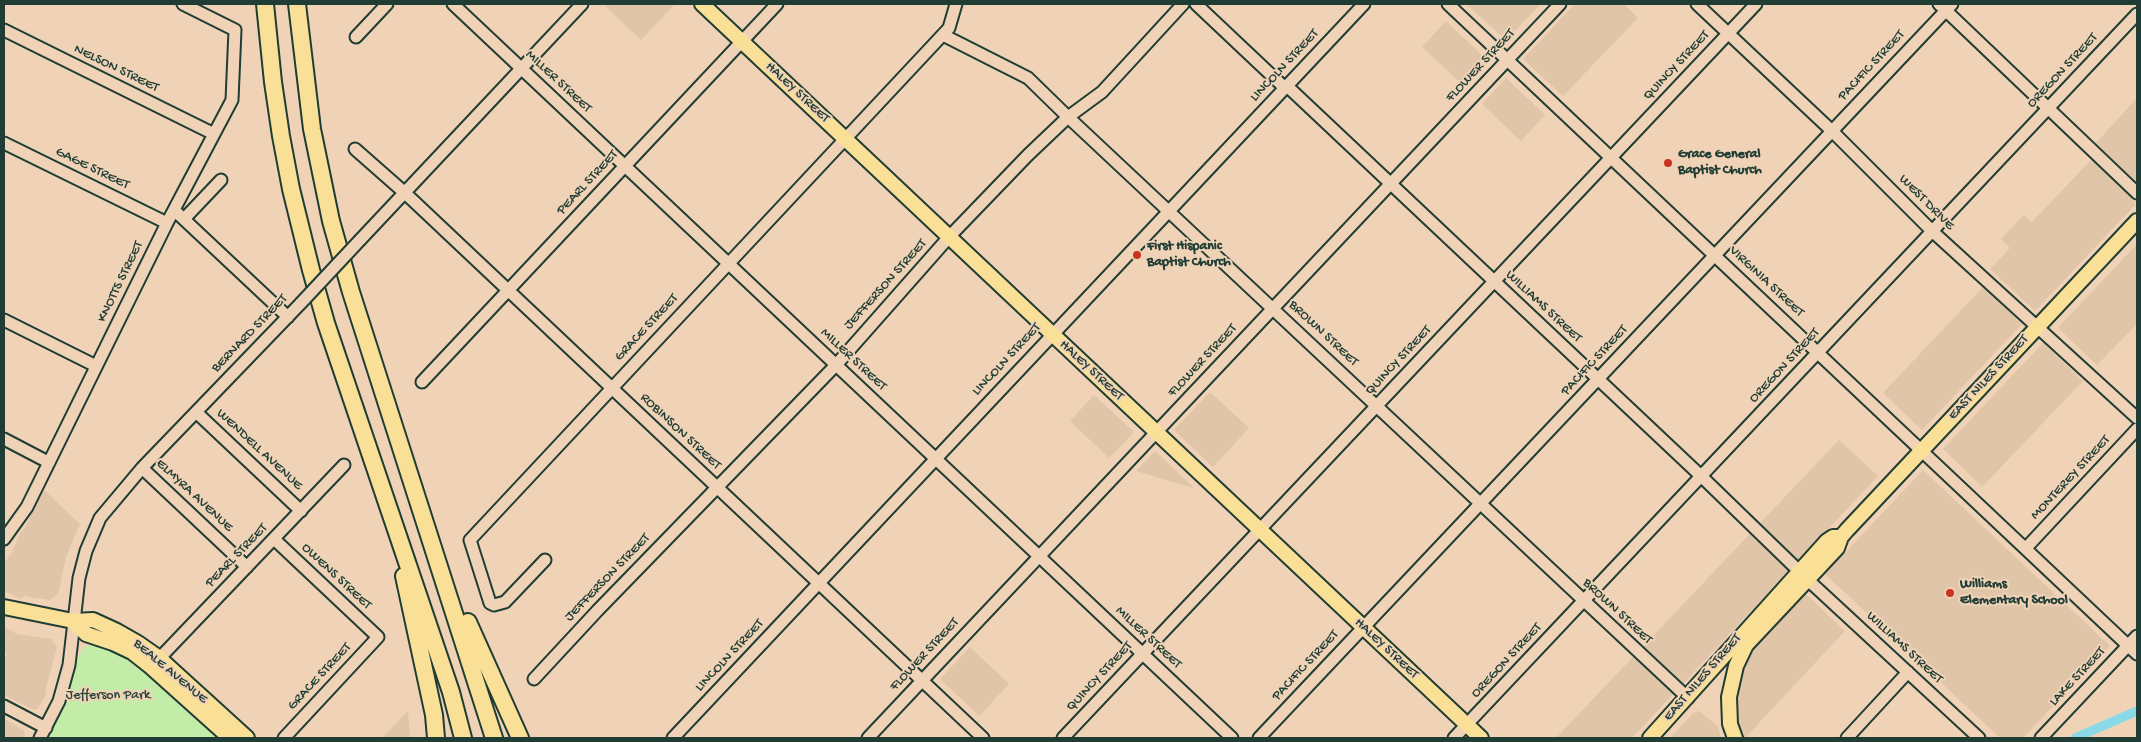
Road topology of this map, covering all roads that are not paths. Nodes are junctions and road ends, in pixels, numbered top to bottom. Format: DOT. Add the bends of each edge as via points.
graph roads {
  1 [pos="183,4"];
  2 [pos="265,4"];
  3 [pos="297,4"];
  4 [pos="388,4"];
  5 [pos="453,4"];
  6 [pos="582,4"];
  7 [pos="702,4"];
  8 [pos="777,4"];
  9 [pos="956,4"];
  10 [pos="1183,4"];
  11 [pos="1196,4"];
  12 [pos="1364,4"];
  13 [pos="1448,4"];
  14 [pos="1560,4"];
  15 [pos="1697,4"];
  16 [pos="1756,4"];
  17 [pos="1945,6"];
  18 [pos="2137,14"];
  19 [pos="4,30"];
  20 [pos="1728,33"];
  21 [pos="943,35"];
  22 [pos="356,37"];
  23 [pos="741,41"];
  24 [pos="1508,60"];
  25 [pos="521,68"];
  26 [pos="1286,87"];
  27 [pos="2049,108"];
  28 [pos="1068,117"];
  29 [pos="1832,131"];
  30 [pos="214,134"];
  31 [pos="845,139"];
  32 [pos="4,143"];
  33 [pos="355,149"];
  34 [pos="1611,157"];
  35 [pos="625,166"];
  36 [pos="221,180"];
  37 [pos="1391,184"];
  38 [pos="405,193"];
  39 [pos="2137,193"];
  40 [pos="174,210"];
  41 [pos="1169,210"];
  42 [pos="184,220"];
  43 [pos="2137,221"];
  44 [pos="168,223"];
  45 [pos="1932,231"];
  46 [pos="949,237"];
  47 [pos="1715,255"];
  48 [pos="728,263"];
  49 [pos="1494,281"];
  50 [pos="508,290"];
  51 [pos="1274,308"];
  52 [pos="288,317"];
  53 [pos="4,320"];
  54 [pos="2036,328"];
  55 [pos="1052,334"];
  56 [pos="1818,352"];
  57 [pos="836,365"];
  58 [pos="96,366"];
  59 [pos="1598,379"];
  60 [pos="422,382"];
  61 [pos="611,388"];
  62 [pos="1377,406"];
  63 [pos="196,412"];
  64 [pos="2137,418"];
  65 [pos="2137,429"];
  66 [pos="1156,432"];
  67 [pos="4,439"];
  68 [pos="1922,450"];
  69 [pos="936,458"];
  70 [pos="48,462"];
  71 [pos="344,465"];
  72 [pos="142,468"];
  73 [pos="1701,476"];
  74 [pos="717,487"];
  75 [pos="1481,503"];
  76 [pos="388,506"];
  77 [pos="301,510"];
  78 [pos="1260,530"];
  79 [pos="431,536"];
  80 [pos="4,539"];
  81 [pos="274,539"];
  82 [pos="2026,548"];
  83 [pos="1039,556"];
  84 [pos="545,560"];
  85 [pos="247,567"];
  86 [pos="1804,576"];
  87 [pos="818,583"];
  88 [pos="1584,601"];
  89 [pos="4,607"];
  90 [pos="73,621"];
  91 [pos="1364,628"];
  92 [pos="2137,636"];
  93 [pos="378,637"];
  94 [pos="2128,645"];
  95 [pos="1143,654"];
  96 [pos="2137,654"];
  97 [pos="155,662"];
  98 [pos="1908,672"];
  99 [pos="534,679"];
  100 [pos="922,681"];
  101 [pos="1688,698"];
  102 [pos="4,706"];
  103 [pos="1467,725"];
  104 [pos="43,733"];
  105 [pos="230,738"];
  106 [pos="247,738"];
  107 [pos="284,738"];
  108 [pos="436,738"];
  109 [pos="463,738"];
  110 [pos="494,738"];
  111 [pos="520,738"];
  112 [pos="672,738"];
  113 [pos="868,738"];
  114 [pos="983,738"];
  115 [pos="1063,738"];
  116 [pos="1232,738"];
  117 [pos="1259,738"];
  118 [pos="1454,738"];
  119 [pos="1481,738"];
  120 [pos="1650,738"];
  121 [pos="1735,738"];
  122 [pos="1847,738"];
  123 [pos="1979,738"];
  124 [pos="2041,738"];
  1 -- 30 [label="street, KNOTTS STREET" via="235,30 232,100"];
  2 -- 76 [label="highway" via="281,136 304,243 326,322"];
  3 -- 79 [label="highway" via="312,129 331,221"];
  4 -- 22 [label="street"];
  5 -- 25 [label="street, MILLER STREET"];
  6 -- 25 [label="street, BERNARD STREET"];
  7 -- 23 [label="main road, HALEY STREET"];
  8 -- 23 [label="street, PEARL STREET"];
  9 -- 21 [label="street, GRACE STREET" via="949,28"];
  10 -- 28 [label="street, JEFFERSON STREET" via="1102,92"];
  11 -- 26 [label="street, WILLIAMS STREET"];
  12 -- 26 [label="street, LINCOLN STREET"];
  13 -- 24 [label="street, VIRGINIA STREET"];
  14 -- 24 [label="street, FLOWER STREET"];
  15 -- 20 [label="street, WEST DRIVE"];
  16 -- 20 [label="street, QUINCY STREET"];
  17 -- 27 [label="street"];
  17 -- 29 [label="street, PACIFIC STREET"];
  18 -- 27 [label="street, OREGON STREET"];
  19 -- 30 [label="street, NELSON STREET"];
  20 -- 29 [label="street, WEST DRIVE"];
  20 -- 34 [label="street, QUINCY STREET"];
  21 -- 28 [label="street, BROWN STREET" via="1028,78"];
  21 -- 31 [label="street, GRACE STREET"];
  23 -- 31 [label="main road, HALEY STREET"];
  23 -- 35 [label="street, PEARL STREET"];
  24 -- 34 [label="street, VIRGINIA STREET"];
  24 -- 37 [label="street, FLOWER STREET"];
  25 -- 35 [label="street, MILLER STREET"];
  25 -- 38 [label="street, BERNARD STREET"];
  26 -- 37 [label="street, WILLIAMS STREET"];
  26 -- 41 [label="street, LINCOLN STREET"];
  27 -- 39 [label="street"];
  27 -- 45 [label="street, OREGON STREET"];
  28 -- 41 [label="street, BROWN STREET"];
  28 -- 46 [label="street, JEFFERSON STREET"];
  29 -- 45 [label="street, WEST DRIVE"];
  29 -- 47 [label="street, PACIFIC STREET"];
  30 -- 40 [label="street, KNOTTS STREET"];
  31 -- 46 [label="main road, HALEY STREET"];
  31 -- 48 [label="street, GRACE STREET"];
  32 -- 44 [label="street, GAGE STREET"];
  33 -- 38 [label="street, ROBINSON STREET"];
  34 -- 47 [label="street, VIRGINIA STREET"];
  34 -- 49 [label="street, QUINCY STREET"];
  35 -- 48 [label="street, MILLER STREET"];
  35 -- 50 [label="street, PEARL STREET"];
  36 -- 42 [label="street"];
  37 -- 49 [label="street, WILLIAMS STREET"];
  37 -- 51 [label="street, FLOWER STREET"];
  38 -- 50 [label="street, ROBINSON STREET"];
  38 -- 52 [label="street, BERNARD STREET, bridge"];
  40 -- 42 [label="street"];
  40 -- 44 [label="street, KNOTTS STREET"];
  41 -- 51 [label="street, BROWN STREET"];
  41 -- 55 [label="street, LINCOLN STREET"];
  42 -- 52 [label="street"];
  43 -- 54 [label="main road, EAST NILES STREET"];
  44 -- 58 [label="street, KNOTTS STREET"];
  45 -- 54 [label="street, WEST DRIVE"];
  45 -- 56 [label="street, OREGON STREET"];
  46 -- 55 [label="main road, HALEY STREET"];
  46 -- 57 [label="street, JEFFERSON STREET"];
  47 -- 56 [label="street, VIRGINIA STREET"];
  47 -- 59 [label="street, PACIFIC STREET"];
  48 -- 57 [label="street, MILLER STREET"];
  48 -- 61 [label="street, GRACE STREET"];
  49 -- 59 [label="street, WILLIAMS STREET"];
  49 -- 62 [label="street, QUINCY STREET"];
  50 -- 60 [label="street, PEARL STREET"];
  50 -- 61 [label="street, ROBINSON STREET"];
  51 -- 62 [label="street, BROWN STREET"];
  51 -- 66 [label="street, FLOWER STREET"];
  52 -- 63 [label="street, BERNARD STREET"];
  53 -- 58 [label="street"];
  54 -- 64 [label="street, WEST DRIVE"];
  54 -- 68 [label="main road, EAST NILES STREET"];
  55 -- 66 [label="main road, HALEY STREET"];
  55 -- 69 [label="street, LINCOLN STREET"];
  56 -- 68 [label="street, VIRGINIA STREET"];
  56 -- 73 [label="street, OREGON STREET"];
  57 -- 69 [label="street, MILLER STREET"];
  57 -- 74 [label="street, JEFFERSON STREET"];
  58 -- 70 [label="street, KNOTTS STREET"];
  59 -- 73 [label="street, WILLIAMS STREET"];
  59 -- 75 [label="street, PACIFIC STREET"];
  61 -- 74 [label="street, ROBINSON STREET"];
  61 -- 84 [label="street, GRACE STREET" via="470,540 490,603 494,605 505,602"];
  62 -- 75 [label="street, BROWN STREET"];
  62 -- 78 [label="street, QUINCY STREET"];
  63 -- 72 [label="street, BERNARD STREET"];
  63 -- 77 [label="street, WENDELL AVENUE"];
  65 -- 82 [label="street, MONTEREY STREET"];
  66 -- 78 [label="main road, HALEY STREET"];
  66 -- 83 [label="street, FLOWER STREET"];
  67 -- 70 [label="street"];
  68 -- 82 [label="street, VIRGINIA STREET"];
  68 -- 86 [label="main road, EAST NILES STREET" via="1842,537 1837,548"];
  69 -- 83 [label="street, MILLER STREET"];
  69 -- 87 [label="street, LINCOLN STREET"];
  70 -- 80 [label="street, KNOTTS STREET" via="26,507"];
  71 -- 77 [label="street, PEARL STREET"];
  72 -- 85 [label="street, ELMYRA AVENUE"];
  72 -- 90 [label="street, BERNARD STREET" via="100,518 90,540 79,578"];
  73 -- 86 [label="street, WILLIAMS STREET"];
  73 -- 88 [label="street, OREGON STREET"];
  74 -- 87 [label="street, ROBINSON STREET"];
  74 -- 99 [label="street, JEFFERSON STREET"];
  75 -- 88 [label="street, BROWN STREET"];
  75 -- 91 [label="street, PACIFIC STREET"];
  76 -- 108 [label="highway" via="434,715"];
  76 -- 109 [label="highway" via="448,683"];
  77 -- 81 [label="street, PEARL STREET"];
  78 -- 91 [label="main road, HALEY STREET"];
  78 -- 95 [label="street, QUINCY STREET"];
  79 -- 110 [label="highway"];
  79 -- 111 [label="highway"];
  81 -- 85 [label="street, PEARL STREET"];
  81 -- 93 [label="street, OWENS STREET"];
  82 -- 94 [label="street, VIRGINIA STREET"];
  83 -- 95 [label="street, MILLER STREET"];
  83 -- 100 [label="street, FLOWER STREET"];
  85 -- 97 [label="street, PEARL STREET"];
  86 -- 98 [label="street, WILLIAMS STREET"];
  86 -- 101 [label="main road, EAST NILES STREET" via="1742,634"];
  86 -- 121 [label="main road, EAST NILES STREET" via="1742,652 1729,697 1730,724"];
  87 -- 100 [label="street, ROBINSON STREET"];
  87 -- 112 [label="street, LINCOLN STREET"];
  88 -- 101 [label="street, BROWN STREET"];
  88 -- 103 [label="street, OREGON STREET"];
  89 -- 90 [label="main road"];
  90 -- 97 [label="main road, BEALE AVENUE" via="86,634"];
  90 -- 104 [label="street, BERNARD STREET" via="69,665 59,700"];
  91 -- 103 [label="main road, HALEY STREET"];
  91 -- 117 [label="street, PACIFIC STREET"];
  92 -- 94 [label="street, LAKE STREET"];
  93 -- 107 [label="street, GRACE STREET"];
  94 -- 96 [label="street, VIRGINIA STREET"];
  94 -- 124 [label="street, LAKE STREET"];
  95 -- 115 [label="street, QUINCY STREET"];
  95 -- 116 [label="street, MILLER STREET"];
  97 -- 105 [label="main road, BEALE AVENUE"];
  97 -- 106 [label="main road, BEALE AVENUE"];
  98 -- 122 [label="street"];
  98 -- 123 [label="street, WILLIAMS STREET"];
  100 -- 113 [label="street, FLOWER STREET"];
  100 -- 114 [label="street, ROBINSON STREET"];
  101 -- 120 [label="main road, EAST NILES STREET"];
  102 -- 104 [label="street"];
  103 -- 118 [label="street, OREGON STREET"];
  103 -- 119 [label="main road, HALEY STREET"];
}
